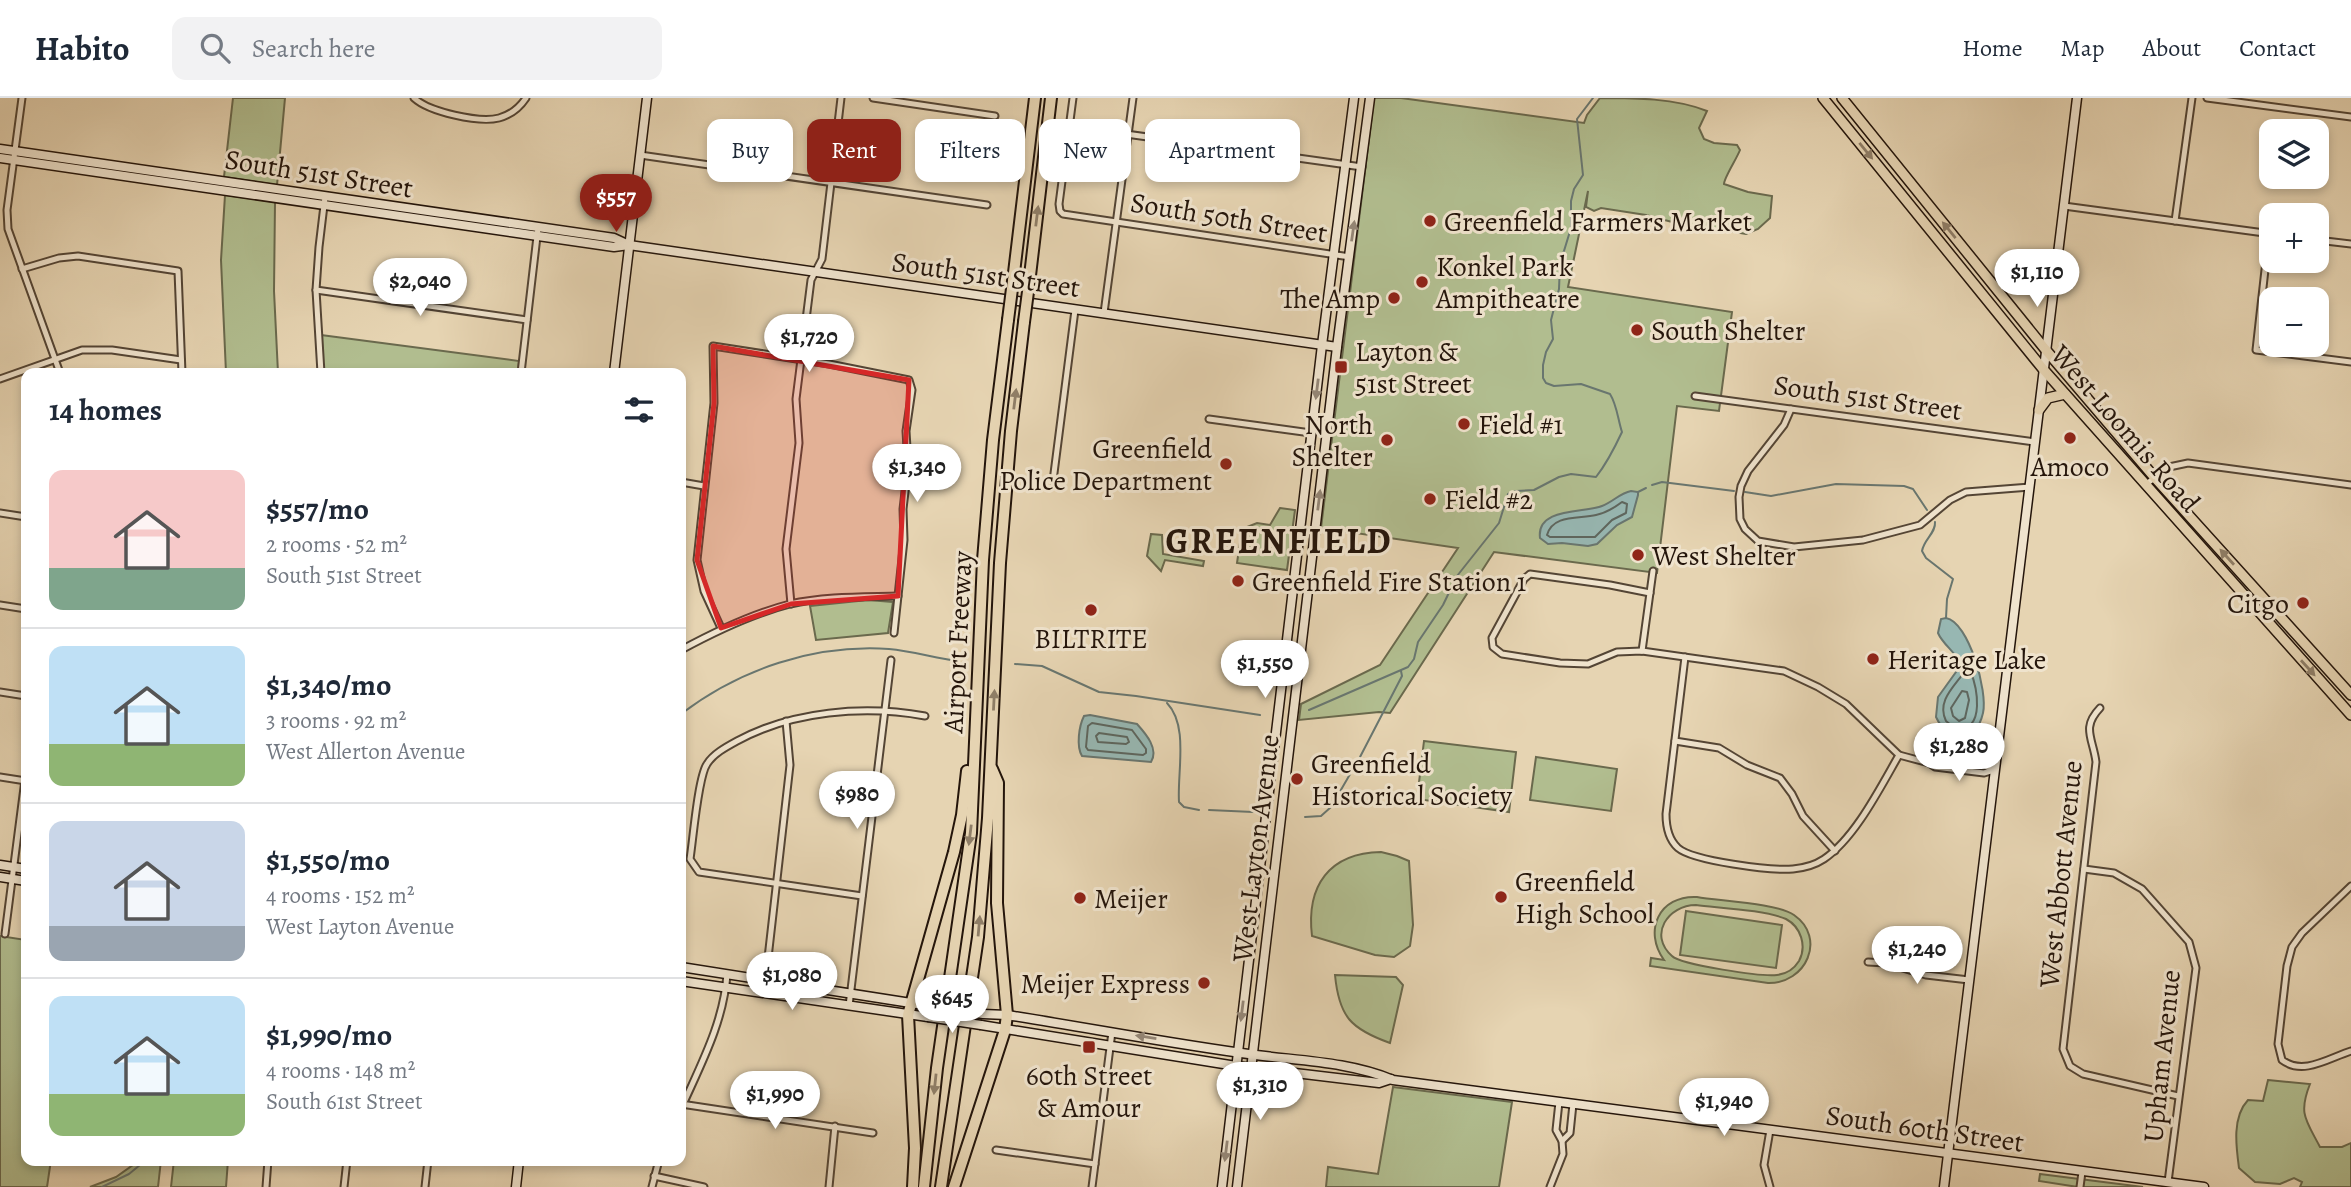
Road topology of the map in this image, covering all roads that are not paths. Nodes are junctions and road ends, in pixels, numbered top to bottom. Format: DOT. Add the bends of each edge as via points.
graph roads {
  1 [pos="22,98"];
  2 [pos="414,98"];
  3 [pos="526,98"];
  4 [pos="647,98"];
  5 [pos="841,98"];
  6 [pos="873,98"];
  7 [pos="1027,98"];
  8 [pos="1035,98"];
  9 [pos="1051,98"];
  10 [pos="1073,98"];
  11 [pos="1133,98"];
  12 [pos="1354,98"];
  13 [pos="1370,98"];
  14 [pos="1823,98"];
  15 [pos="1842,98"];
  16 [pos="2077,98"];
  17 [pos="2192,98"];
  18 [pos="2207,98"];
  19 [pos="995,116"];
  20 [pos="2351,117"];
  21 [pos="1070,119"];
  22 [pos="1130,119"];
  23 [pos="1031,130"];
  24 [pos="1131,134"];
  25 [pos="0,149"];
  26 [pos="640,155"];
  27 [pos="13,156"];
  28 [pos="0,158"];
  29 [pos="1346,164"];
  30 [pos="1362,167"];
  31 [pos="1062,182"];
  32 [pos="1121,182"];
  33 [pos="831,183"];
  34 [pos="1923,199"];
  35 [pos="325,201"];
  36 [pos="987,205"];
  37 [pos="2064,206"];
  38 [pos="1912,208"];
  39 [pos="1116,221"];
  40 [pos="2175,221"];
  41 [pos="4,230"];
  42 [pos="538,232"];
  43 [pos="2259,232"];
  44 [pos="2329,241"];
  45 [pos="2351,244"];
  46 [pos="629,245"];
  47 [pos="1334,254"];
  48 [pos="1350,257"];
  49 [pos="22,269"];
  50 [pos="815,272"];
  51 [pos="2265,273"];
  52 [pos="316,290"];
  53 [pos="1075,310"];
  54 [pos="1104,314"];
  55 [pos="527,320"];
  56 [pos="2023,321"];
  57 [pos="2011,330"];
  58 [pos="1322,345"];
  59 [pos="1337,347"];
  60 [pos="2045,349"];
  61 [pos="55,358"];
  62 [pos="800,359"];
  63 [pos="181,360"];
  64 [pos="2351,362"];
  65 [pos="29,368"];
  66 [pos="58,368"];
  67 [pos="182,368"];
  68 [pos="321,368"];
  69 [pos="522,368"];
  70 [pos="615,368"];
  71 [pos="2043,369"];
  72 [pos="21,371"];
  73 [pos="0,379"];
  74 [pos="2080,390"];
  75 [pos="1695,396"];
  76 [pos="2067,396"];
  77 [pos="1791,409"];
  78 [pos="2039,410"];
  79 [pos="1209,419"];
  80 [pos="1311,433"];
  81 [pos="2036,442"];
  82 [pos="2155,478"];
  83 [pos="1053,481"];
  84 [pos="686,483"];
  85 [pos="2145,485"];
  86 [pos="2351,485"];
  87 [pos="704,486"];
  88 [pos="2030,487"];
  89 [pos="0,513"];
  90 [pos="21,516"];
  91 [pos="1653,570"];
  92 [pos="1650,593"];
  93 [pos="898,596"];
  94 [pos="791,604"];
  95 [pos="0,605"];
  96 [pos="21,608"];
  97 [pos="721,628"];
  98 [pos="894,633"];
  99 [pos="2302,641"];
  100 [pos="686,647"];
  101 [pos="1642,651"];
  102 [pos="2293,651"];
  103 [pos="1685,657"];
  104 [pos="891,660"];
  105 [pos="978,669"];
  106 [pos="0,692"];
  107 [pos="21,695"];
  108 [pos="2351,695"];
  109 [pos="2100,708"];
  110 [pos="884,711"];
  111 [pos="2351,715"];
  112 [pos="925,716"];
  113 [pos="786,722"];
  114 [pos="1675,741"];
  115 [pos="1899,755"];
  116 [pos="991,768"];
  117 [pos="1994,770"];
  118 [pos="0,777"];
  119 [pos="21,780"];
  120 [pos="21,817"];
  121 [pos="1835,851"];
  122 [pos="0,865"];
  123 [pos="14,867"];
  124 [pos="21,868"];
  125 [pos="2084,869"];
  126 [pos="0,877"];
  127 [pos="12,879"];
  128 [pos="21,880"];
  129 [pos="776,883"];
  130 [pos="2351,886"];
  131 [pos="862,896"];
  132 [pos="5,934"];
  133 [pos="1868,962"];
  134 [pos="686,968"];
  135 [pos="727,974"];
  136 [pos="765,980"];
  137 [pos="1969,980"];
  138 [pos="686,982"];
  139 [pos="726,988"];
  140 [pos="764,993"];
  141 [pos="850,995"];
  142 [pos="849,1006"];
  143 [pos="909,1009"];
  144 [pos="1007,1015"];
  145 [pos="1005,1030"];
  146 [pos="1112,1032"];
  147 [pos="1180,1042"];
  148 [pos="1110,1045"];
  149 [pos="1237,1051"];
  150 [pos="2351,1051"];
  151 [pos="1253,1055"];
  152 [pos="1178,1056"];
  153 [pos="1300,1060"];
  154 [pos="1236,1066"];
  155 [pos="1252,1068"];
  156 [pos="1299,1073"];
  157 [pos="1391,1079"];
  158 [pos="686,1095"];
  159 [pos="2178,1096"];
  160 [pos="1559,1102"];
  161 [pos="1573,1104"];
  162 [pos="686,1106"];
  163 [pos="835,1126"];
  164 [pos="1770,1130"];
  165 [pos="873,1133"];
  166 [pos="1562,1141"];
  167 [pos="996,1150"];
  168 [pos="1948,1153"];
  169 [pos="1095,1164"];
  170 [pos="268,1166"];
  171 [pos="346,1166"];
  172 [pos="427,1166"];
  173 [pos="518,1166"];
  174 [pos="657,1166"];
  175 [pos="2082,1172"];
  176 [pos="653,1177"];
  177 [pos="2168,1182"];
  178 [pos="266,1187"];
  179 [pos="344,1187"];
  180 [pos="425,1187"];
  181 [pos="516,1187"];
  182 [pos="652,1187"];
  183 [pos="704,1187"];
  184 [pos="828,1187"];
  185 [pos="913,1187"];
  186 [pos="923,1187"];
  187 [pos="942,1187"];
  188 [pos="954,1187"];
  189 [pos="1092,1187"];
  190 [pos="1222,1187"];
  191 [pos="1237,1187"];
  192 [pos="1550,1187"];
  193 [pos="1770,1187"];
  194 [pos="1944,1187"];
  195 [pos="2080,1187"];
  196 [pos="2204,1187"];
  1 -- 27 [label="street"];
  2 -- 3 [label="street" via="433,110 490,119 511,113"];
  4 -- 26 [label="street"];
  5 -- 33 [label="street"];
  6 -- 19 [label="street"];
  7 -- 23 [label="highway" via="1025,121"];
  8 -- 23 [label="highway, Airport Freeway"];
  116 -- 9 [label="highway, Airport Freeway, one-way, bridge" via="1010,444"];
  10 -- 21 [label="street"];
  11 -- 22 [label="street"];
  12 -- 29 [label="street, West Layton Avenue"];
  13 -- 30 [label="street, West Layton Avenue"];
  14 -- 38 [label="main road, West Loomis Road, one-way"];
  15 -- 34 [label="main road, West Loomis Road"];
  16 -- 37 [label="street"];
  17 -- 40 [label="street"];
  18 -- 20 [label="street"];
  23 -- 105 [label="highway, Airport Freeway, bridge" via="988,496"];
  24 -- 29 [label="street"];
  25 -- 27 [label="street, South 51st Street"];
  26 -- 33 [label="street"];
  26 -- 46 [label="street"];
  27 -- 28 [label="street, South 51st Street"];
  27 -- 35 [label="street, South 51st Street"];
  27 -- 41 [label="street"];
  29 -- 30 [label="street"];
  29 -- 47 [label="street, West Layton Avenue"];
  48 -- 30 [label="street, West Layton Avenue, one-way"];
  31 -- 39 [label="street, South 50th Street" via="1062,213"];
  32 -- 39 [label="street"];
  33 -- 36 [label="street"];
  33 -- 50 [label="street" via="822,260"];
  34 -- 38 [label="main road"];
  56 -- 34 [label="main road, West Loomis Road, one-way"];
  35 -- 42 [label="street, South 51st Street"];
  35 -- 52 [label="street"];
  37 -- 40 [label="street"];
  37 -- 60 [label="street"];
  38 -- 57 [label="main road, West Loomis Road"];
  39 -- 47 [label="street, South 50th Street"];
  39 -- 54 [label="street"];
  40 -- 43 [label="street"];
  41 -- 49 [label="street"];
  42 -- 46 [label="street, South 51st Street" via="614,247"];
  42 -- 55 [label="street"];
  44 -- 45 [label="street"];
  46 -- 50 [label="street, South 51st Street"];
  46 -- 70 [label="street"];
  47 -- 48 [label="street, South 50th Street"];
  47 -- 58 [label="street, West Layton Avenue"];
  48 -- 59 [label="street, West Layton Avenue"];
  49 -- 61 [label="street"];
  49 -- 63 [label="street" via="78,256 178,271"];
  50 -- 53 [label="street, South 51st Street"];
  50 -- 62 [label="street"];
  51 -- 64 [label="street" via="2256,350"];
  52 -- 55 [label="street"];
  52 -- 68 [label="street"];
  53 -- 54 [label="street, South 51st Street"];
  53 -- 83 [label="street"];
  54 -- 58 [label="street, South 51st Street"];
  55 -- 69 [label="street"];
  56 -- 57 [label="main road"];
  56 -- 60 [label="main road, West Loomis Road"];
  57 -- 71 [label="main road, West Loomis Road"];
  58 -- 59 [label="street, South 51st Street"];
  58 -- 80 [label="street, West Layton Avenue, one-way"];
  151 -- 59 [label="street, West Layton Avenue, one-way"];
  60 -- 71 [label="street"];
  60 -- 74 [label="main road, West Loomis Road"];
  61 -- 63 [label="street" via="94,349"];
  61 -- 65 [label="street"];
  61 -- 66 [label="street"];
  62 -- 87 [label="street" via="713,346 714,403"];
  62 -- 93 [label="street" via="909,380 912,390 905,432 908,466"];
  62 -- 94 [label="street" via="799,443 786,549"];
  63 -- 67 [label="street"];
  71 -- 76 [label="main road, West Loomis Road"];
  71 -- 78 [label="street"];
  72 -- 73 [label="street"];
  74 -- 76 [label="main road"];
  74 -- 82 [label="main road, West Loomis Road"];
  75 -- 77 [label="street, South 51st Street"];
  76 -- 78 [label="main road" via="2048,398"];
  76 -- 85 [label="main road, West Loomis Road"];
  77 -- 81 [label="street, South 51st Street"];
  77 -- 88 [label="street" via="1741,486 1740,519 1758,541 1794,547 1863,540 1920,525 1966,492"];
  78 -- 81 [label="street"];
  79 -- 80 [label="street"];
  80 -- 149 [label="street, West Layton Avenue, one-way"];
  81 -- 88 [label="street"];
  82 -- 85 [label="street"];
  82 -- 86 [label="street" via="2174,465 2188,463"];
  99 -- 82 [label="main road, West Loomis Road, one-way"];
  84 -- 87 [label="street"];
  85 -- 102 [label="main road, West Loomis Road"];
  87 -- 97 [label="street" via="698,568"];
  88 -- 117 [label="street"];
  89 -- 90 [label="street"];
  91 -- 92 [label="street"];
  92 -- 101 [label="street"];
  92 -- 101 [label="street" via="1530,574 1492,638 1493,647 1502,654 1560,663 1588,664 1617,652"];
  93 -- 94 [label="street"];
  93 -- 98 [label="street"];
  94 -- 97 [label="street"];
  95 -- 96 [label="street"];
  97 -- 100 [label="street"];
  99 -- 102 [label="main road"];
  99 -- 108 [label="main road, West Loomis Road"];
  101 -- 103 [label="street"];
  102 -- 111 [label="main road, West Loomis Road, one-way"];
  103 -- 114 [label="street"];
  103 -- 115 [label="street" via="1772,668 1800,677 1856,712"];
  104 -- 110 [label="street"];
  105 -- 143 [label="highway" via="971,683 962,815"];
  105 -- 186 [label="highway, Airport Freeway, one-way" via="971,833"];
  106 -- 107 [label="street"];
  109 -- 125 [label="street, West Abbott Avenue" via="2091,718 2088,732 2096,762"];
  110 -- 112 [label="street"];
  110 -- 113 [label="street" via="849,711"];
  110 -- 131 [label="street"];
  113 -- 129 [label="street" via="790,765"];
  113 -- 129 [label="street" via="743,737 707,763 690,859 699,872"];
  114 -- 121 [label="street" via="1709,744 1780,778 1803,816"];
  114 -- 121 [label="street" via="1666,827 1676,847 1694,857 1778,869 1808,866"];
  115 -- 117 [label="street" via="1935,767 1984,773"];
  115 -- 121 [label="street"];
  116 -- 144 [label="highway" via="998,783 997,903"];
  187 -- 116 [label="highway, Airport Freeway, one-way" via="978,937"];
  117 -- 137 [label="street"];
  118 -- 119 [label="street"];
  120 -- 123 [label="street"];
  122 -- 123 [label="street"];
  123 -- 124 [label="street"];
  123 -- 127 [label="street"];
  125 -- 159 [label="street, Upham Avenue" via="2113,873 2142,889 2189,942 2196,968"];
  125 -- 159 [label="street, West Abbott Avenue" via="2063,1049 2070,1066 2083,1074"];
  126 -- 127 [label="street"];
  127 -- 128 [label="street"];
  127 -- 132 [label="street"];
  129 -- 131 [label="street"];
  129 -- 136 [label="street"];
  130 -- 150 [label="street" via="2292,947 2278,1050 2282,1060 2297,1068"];
  131 -- 141 [label="street"];
  133 -- 137 [label="street"];
  134 -- 135 [label="street, South 60th Street"];
  135 -- 136 [label="street, South 60th Street"];
  135 -- 139 [label="street"];
  136 -- 140 [label="street"];
  136 -- 141 [label="street, South 60th Street"];
  137 -- 168 [label="street"];
  138 -- 139 [label="street, South 60th Street"];
  139 -- 140 [label="street, South 60th Street"];
  139 -- 158 [label="street" via="705,1056"];
  140 -- 142 [label="street, South 60th Street"];
  141 -- 142 [label="street"];
  141 -- 143 [label="street, South 60th Street"];
  142 -- 143 [label="street, South 60th Street"];
  143 -- 144 [label="street, South 60th Street, bridge" via="930,1006"];
  143 -- 145 [label="street, South 60th Street, bridge" via="928,1017"];
  143 -- 185 [label="highway"];
  144 -- 145 [label="highway"];
  144 -- 146 [label="street, South 60th Street"];
  145 -- 148 [label="street, South 60th Street"];
  145 -- 188 [label="highway"];
  147 -- 146 [label="street, South 60th Street, one-way"];
  146 -- 148 [label="street"];
  147 -- 149 [label="street, South 60th Street"];
  147 -- 152 [label="street"];
  148 -- 152 [label="street, South 60th Street"];
  148 -- 169 [label="street"];
  149 -- 151 [label="street, South 60th Street"];
  149 -- 154 [label="street, West Layton Avenue"];
  151 -- 153 [label="street, South 60th Street"];
  151 -- 155 [label="street, West Layton Avenue"];
  152 -- 154 [label="street, South 60th Street"];
  153 -- 156 [label="street"];
  153 -- 157 [label="street, South 60th Street"];
  154 -- 155 [label="street, South 60th Street"];
  154 -- 190 [label="street, West Layton Avenue, one-way"];
  155 -- 156 [label="street, South 60th Street"];
  155 -- 191 [label="street, West Layton Avenue"];
  156 -- 157 [label="street, South 60th Street" via="1379,1083"];
  157 -- 160 [label="street, South 60th Street"];
  159 -- 177 [label="street, Upham Avenue"];
  160 -- 161 [label="street, South 60th Street"];
  160 -- 166 [label="street" via="1556,1130"];
  161 -- 164 [label="street, South 60th Street"];
  161 -- 166 [label="street" via="1570,1133"];
  162 -- 163 [label="street"];
  163 -- 165 [label="street"];
  163 -- 184 [label="street"];
  164 -- 168 [label="street, South 60th Street"];
  164 -- 193 [label="street" via="1764,1166"];
  166 -- 192 [label="street" via="1561,1161"];
  167 -- 169 [label="street"];
  168 -- 175 [label="street, South 60th Street"];
  168 -- 194 [label="street"];
  169 -- 189 [label="street"];
  170 -- 178 [label="street"];
  171 -- 179 [label="street"];
  172 -- 180 [label="street"];
  173 -- 181 [label="street"];
  174 -- 176 [label="street"];
  175 -- 177 [label="street, South 60th Street"];
  175 -- 195 [label="street"];
  176 -- 182 [label="street"];
  176 -- 183 [label="street"];
  177 -- 196 [label="street, South 60th Street"];
}
